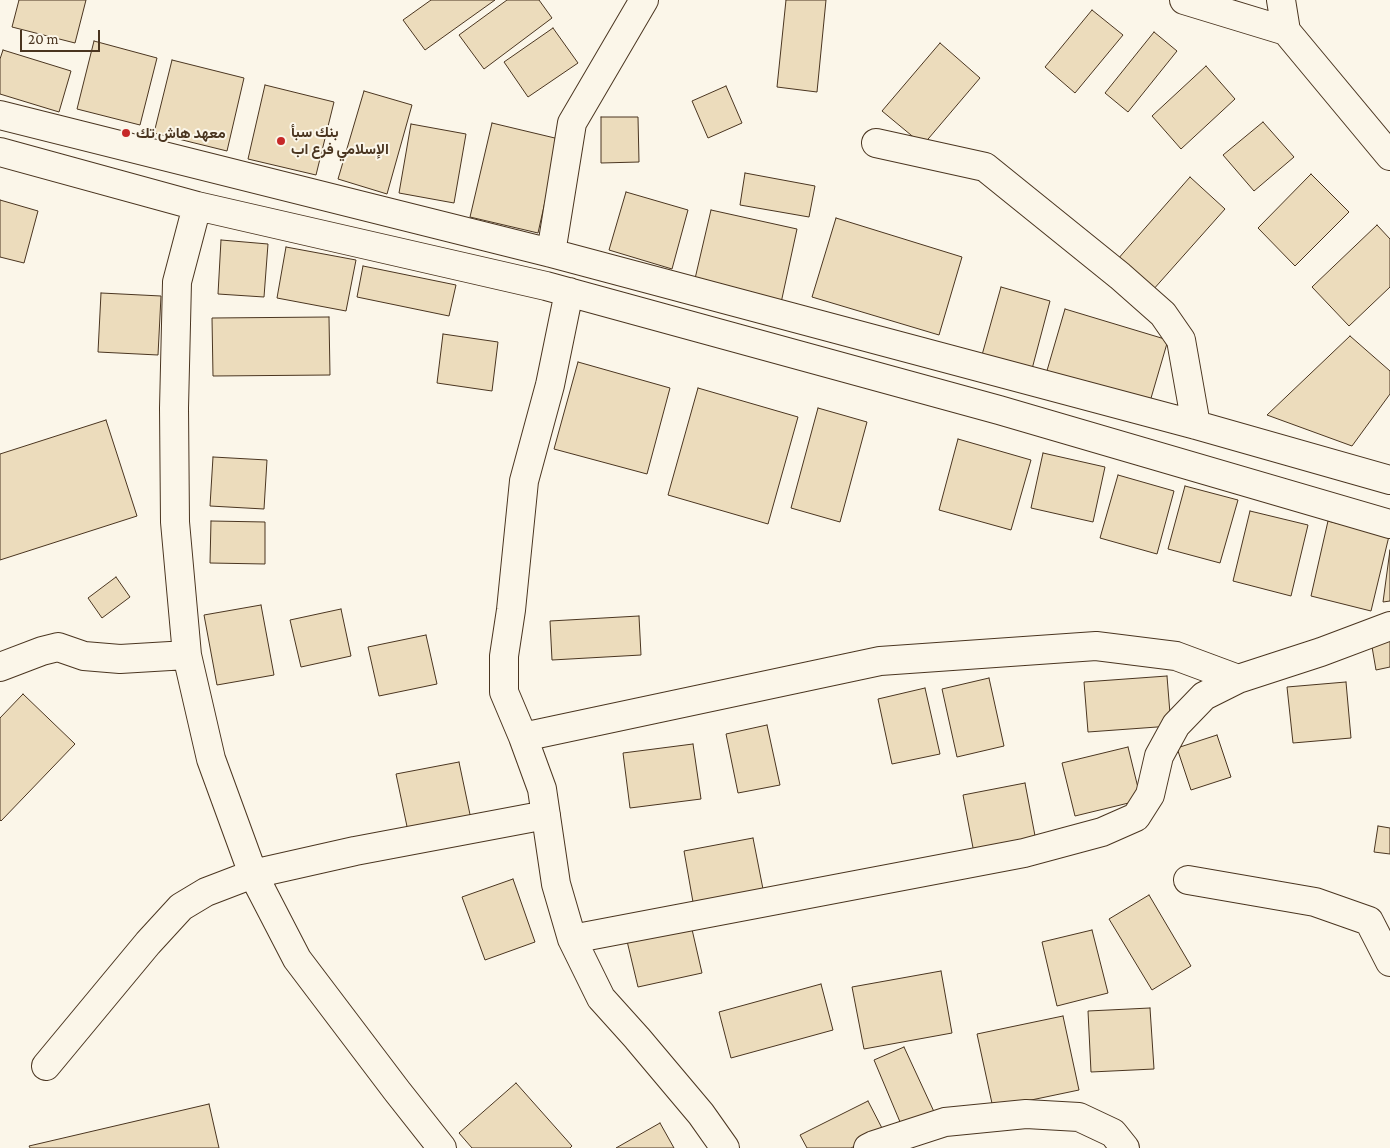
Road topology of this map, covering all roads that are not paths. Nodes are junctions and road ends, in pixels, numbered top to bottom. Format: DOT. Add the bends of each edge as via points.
graph roads {
  1 [pos="644,0"];
  2 [pos="1184,0"];
  3 [pos="1281,0"];
  4 [pos="1286,31"];
  5 [pos="0,115"];
  6 [pos="876,143"];
  7 [pos="0,152"];
  8 [pos="1390,156"];
  9 [pos="197,206"];
  10 [pos="551,253"];
  11 [pos="569,292"];
  12 [pos="1196,425"];
  13 [pos="1390,480"];
  14 [pos="1390,524"];
  15 [pos="1390,626"];
  16 [pos="187,654"];
  17 [pos="0,667"];
  18 [pos="1238,679"];
  19 [pos="523,737"];
  20 [pos="546,815"];
  21 [pos="253,874"];
  22 [pos="1188,880"];
  23 [pos="572,939"];
  24 [pos="1390,962"];
  25 [pos="46,1066"];
  26 [pos="442,1148"];
  27 [pos="725,1148"];
  28 [pos="868,1148"];
  29 [pos="1125,1148"];
  1 -- 10 [label="street" via="572,124"];
  2 -- 4 [label="street"];
  3 -- 4 [label="street"];
  4 -- 8 [label="street"];
  5 -- 10 [label="street"];
  6 -- 12 [label="street" via="984,167 1120,276 1163,314 1181,340"];
  7 -- 9 [label="street"];
  9 -- 11 [label="street"];
  9 -- 16 [label="street" via="177,282 174,408 174,522"];
  10 -- 12 [label="street"];
  11 -- 14 [label="street" via="999,410"];
  11 -- 19 [label="street" via="550,385 524,481 504,656 504,692"];
  12 -- 13 [label="street"];
  15 -- 18 [label="street"];
  16 -- 17 [label="street" via="120,659 84,656 58,647"];
  16 -- 21 [label="street" via="211,759"];
  18 -- 19 [label="street" via="1176,656 1096,646 880,662"];
  18 -- 23 [label="street" via="1204,696 1176,726 1159,756 1150,795 1136,817 1102,832 1024,854"];
  19 -- 20 [label="street" via="542,789"];
  20 -- 21 [label="street"];
  20 -- 23 [label="street" via="556,884"];
  21 -- 25 [label="street" via="206,892 181,907"];
  21 -- 26 [label="street" via="297,959"];
  22 -- 24 [label="street" via="1315,902 1369,921"];
  23 -- 27 [label="street" via="600,998 701,1114"];
  28 -- 29 [label="street" via="945,1122 1026,1114 1079,1117 1113,1133"];
}
